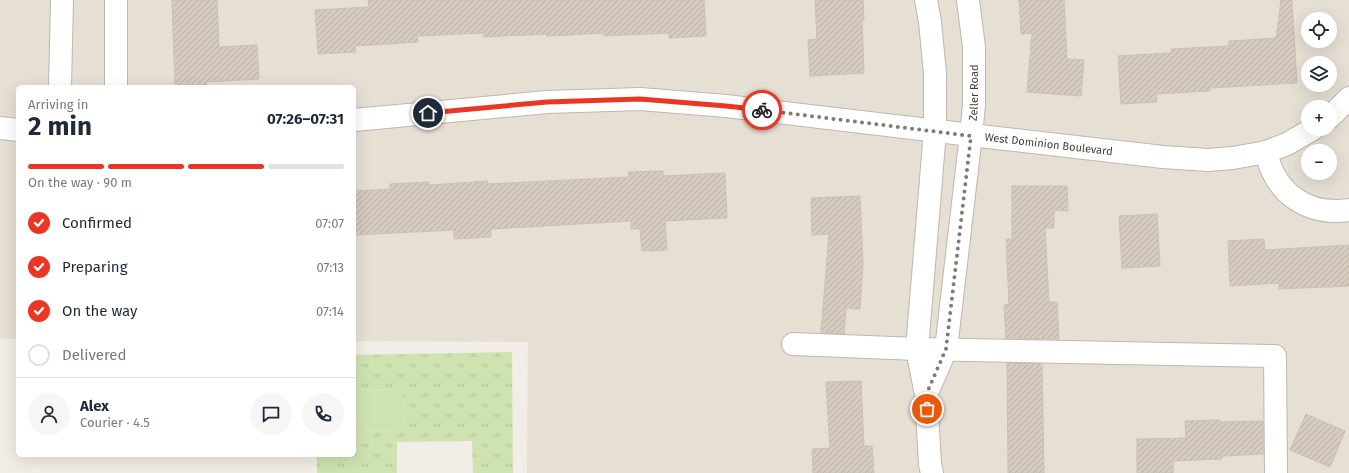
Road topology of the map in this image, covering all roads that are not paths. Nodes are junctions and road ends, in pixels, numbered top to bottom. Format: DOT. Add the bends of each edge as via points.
graph roads {
  1 [pos="62,0"];
  2 [pos="116,0"];
  3 [pos="926,0"];
  4 [pos="968,0"];
  5 [pos="60,85"];
  6 [pos="116,85"];
  7 [pos="1349,98"];
  8 [pos="1337,110"];
  9 [pos="356,120"];
  10 [pos="0,128"];
  11 [pos="16,130"];
  12 [pos="935,131"];
  13 [pos="971,136"];
  14 [pos="1301,136"];
  15 [pos="1266,152"];
  16 [pos="1349,210"];
  17 [pos="793,344"];
  18 [pos="917,349"];
  19 [pos="946,349"];
  20 [pos="926,395"];
  21 [pos="932,473"];
  22 [pos="1276,473"];
  1 -- 5 [label="street"];
  2 -- 6 [label="street"];
  3 -- 12 [label="street, Zeller Road" via="935,73"];
  4 -- 13 [label="street, Zeller Road" via="974,47"];
  7 -- 8 [label="street"];
  9 -- 12 [label="street, West Dominion Boulevard" via="547,102 640,99 726,106"];
  10 -- 11 [label="street"];
  12 -- 13 [label="street, West Dominion Boulevard"];
  12 -- 18 [label="street, Zeller Road"];
  13 -- 15 [label="street, West Dominion Boulevard" via="1208,160"];
  13 -- 19 [label="street, Zeller Road"];
  14 -- 15 [label="street, West Dominion Boulevard"];
  15 -- 16 [label="street" via="1275,179 1297,200 1324,211"];
  17 -- 18 [label="street"];
  18 -- 19 [label="street"];
  18 -- 20 [label="street, Zeller Road"];
  19 -- 20 [label="street, Zeller Road"];
  19 -- 22 [label="street" via="1275,356"];
  20 -- 21 [label="street, Zeller Road"];
}
